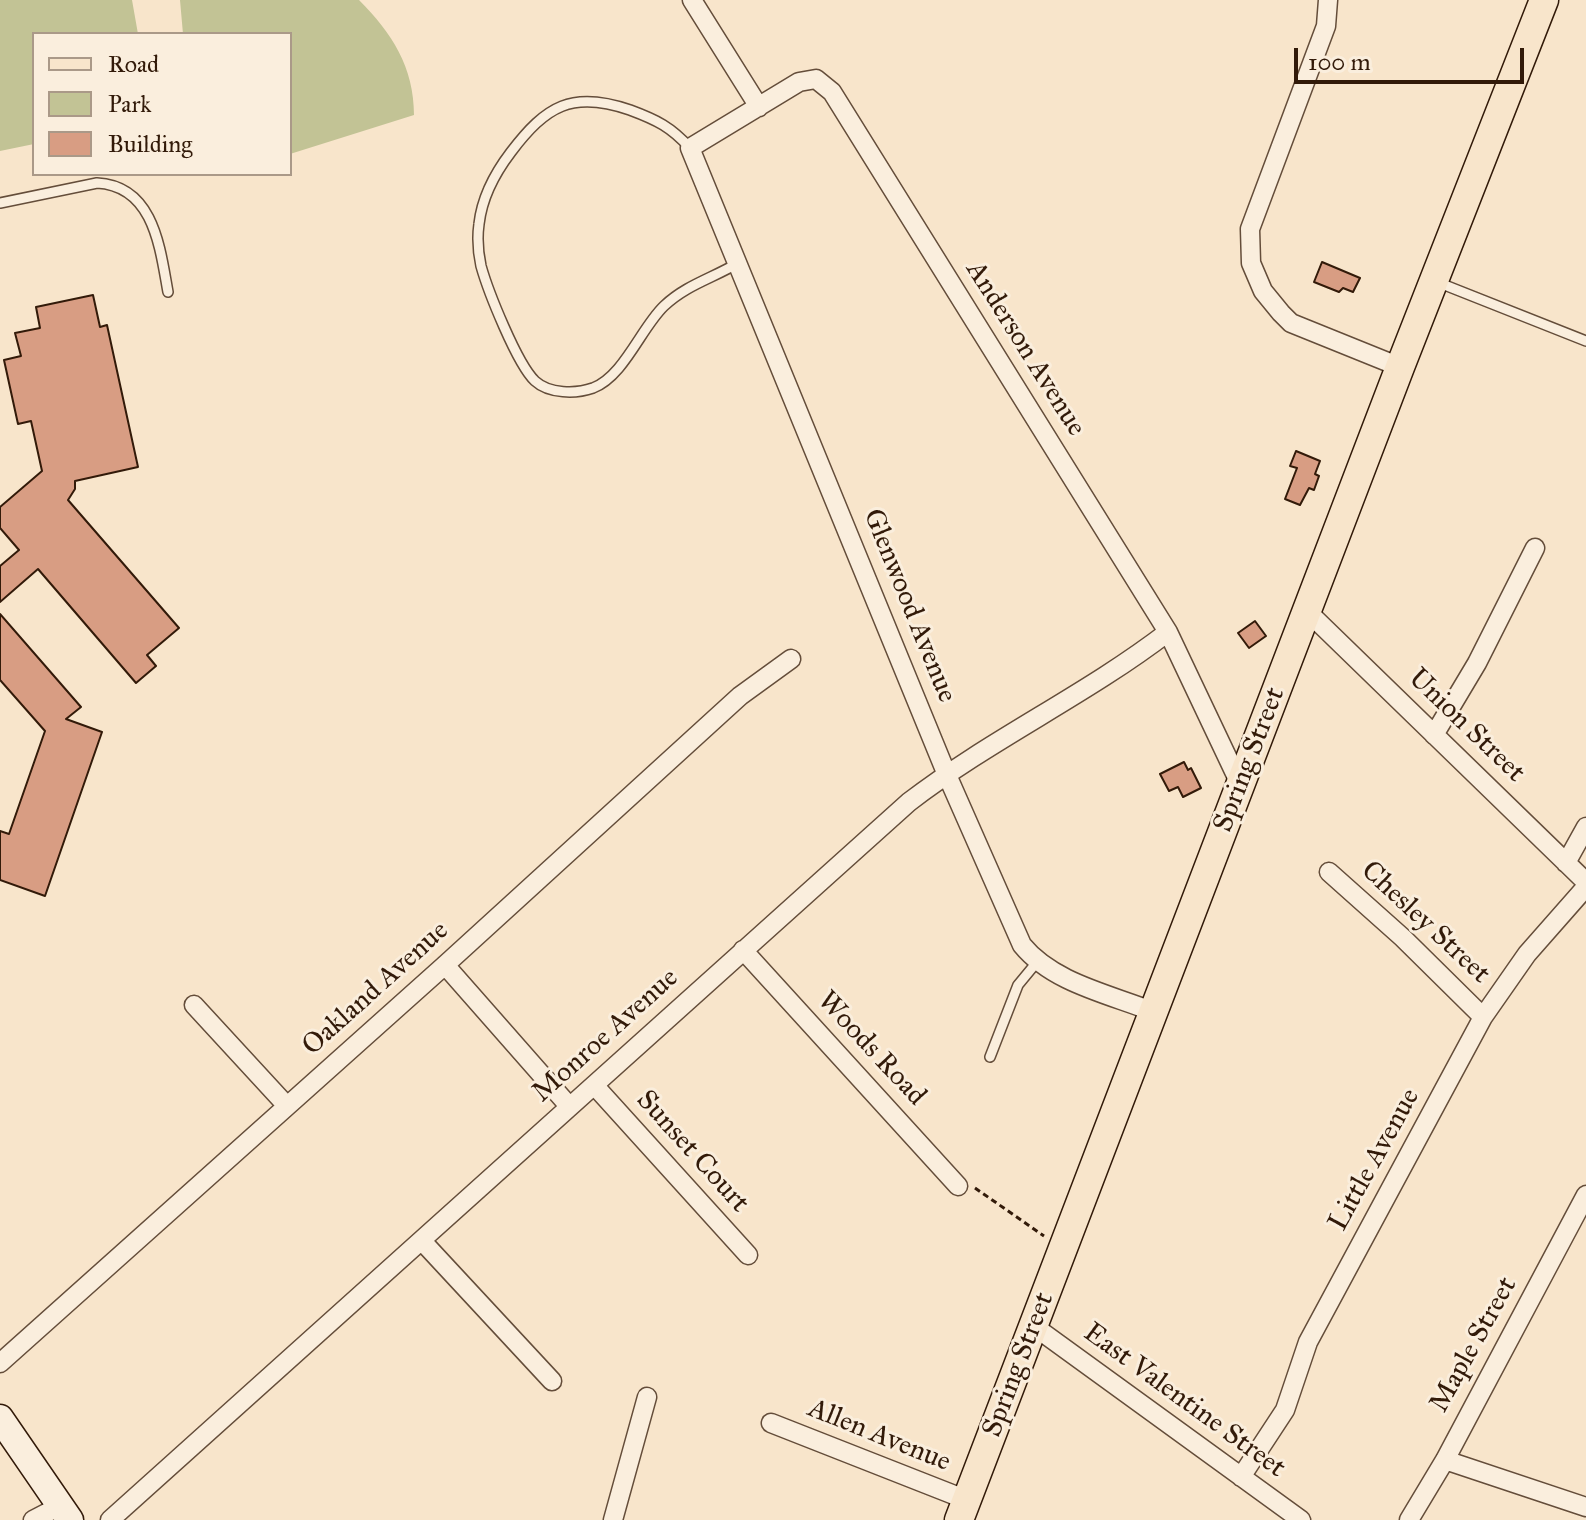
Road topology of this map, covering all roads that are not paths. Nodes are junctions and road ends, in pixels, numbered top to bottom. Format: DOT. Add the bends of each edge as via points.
graph roads {
  1 [pos="692,0"];
  2 [pos="1328,0"];
  3 [pos="1544,0"];
  4 [pos="759,107"];
  5 [pos="690,148"];
  6 [pos="0,203"];
  7 [pos="738,263"];
  8 [pos="1434,281"];
  9 [pos="168,292"];
  10 [pos="1586,341"];
  11 [pos="1400,367"];
  12 [pos="1535,548"];
  13 [pos="1307,611"];
  14 [pos="1168,632"];
  15 [pos="791,659"];
  16 [pos="1434,735"];
  17 [pos="947,775"];
  18 [pos="1241,786"];
  19 [pos="1586,827"];
  20 [pos="1566,863"];
  21 [pos="1329,872"];
  22 [pos="1586,884"];
  23 [pos="743,950"];
  24 [pos="1037,962"];
  25 [pos="445,965"];
  26 [pos="194,1005"];
  27 [pos="1154,1012"];
  28 [pos="1483,1017"];
  29 [pos="990,1057"];
  30 [pos="594,1085"];
  31 [pos="287,1106"];
  32 [pos="569,1106"];
  33 [pos="958,1186"];
  34 [pos="1586,1195"];
  35 [pos="422,1241"];
  36 [pos="748,1255"];
  37 [pos="1035,1327"];
  38 [pos="0,1363"];
  39 [pos="552,1381"];
  40 [pos="647,1397"];
  41 [pos="0,1418"];
  42 [pos="771,1423"];
  43 [pos="1445,1460"];
  44 [pos="1241,1477"];
  45 [pos="1586,1507"];
  46 [pos="963,1510"];
  47 [pos="65,1513"];
  48 [pos="33,1520"];
  49 [pos="110,1520"];
  50 [pos="613,1520"];
  51 [pos="1301,1520"];
  52 [pos="1409,1520"];
  1 -- 4 [label="street"];
  2 -- 11 [label="street" via="1326,26 1250,229 1251,263 1263,291 1291,323"];
  3 -- 8 [label="main road, Spring Street"];
  4 -- 5 [label="street, Anderson Avenue"];
  4 -- 14 [label="street, Anderson Avenue" via="808,79 832,92"];
  5 -- 7 [label="street, Glenwood Avenue"];
  5 -- 7 [label="lane" via="671,128 647,116 593,100 564,104 536,122 495,175 479,224 482,270 528,373 537,383 563,391 593,388 608,379 670,301"];
  6 -- 9 [label="lane" via="97,183 124,189 151,220"];
  7 -- 17 [label="street, Glenwood Avenue"];
  8 -- 10 [label="lane"];
  8 -- 11 [label="main road, Spring Street"];
  11 -- 13 [label="main road, Spring Street"];
  12 -- 16 [label="street"];
  13 -- 16 [label="street, Union Street"];
  13 -- 18 [label="main road, Spring Street"];
  14 -- 17 [label="street, Monroe Avenue"];
  14 -- 18 [label="street, Anderson Avenue"];
  15 -- 25 [label="street, Oakland Avenue" via="740,696"];
  16 -- 20 [label="street, Union Street"];
  17 -- 23 [label="street, Monroe Avenue" via="909,802"];
  17 -- 24 [label="street, Glenwood Avenue" via="1022,945"];
  18 -- 27 [label="main road, Spring Street"];
  19 -- 20 [label="street"];
  20 -- 22 [label="street, Union Street"];
  21 -- 28 [label="street, Chesley Street"];
  22 -- 28 [label="street, Little Avenue"];
  23 -- 30 [label="street, Monroe Avenue"];
  23 -- 33 [label="street, Woods Road"];
  24 -- 27 [label="street, Glenwood Avenue" via="1052,973"];
  24 -- 29 [label="lane" via="1018,985"];
  25 -- 31 [label="street, Oakland Avenue"];
  25 -- 32 [label="street"];
  26 -- 31 [label="street"];
  27 -- 37 [label="main road, Spring Street"];
  28 -- 44 [label="street, Little Avenue" via="1308,1342 1285,1410"];
  30 -- 32 [label="street, Monroe Avenue"];
  30 -- 36 [label="street, Sunset Court"];
  31 -- 38 [label="street, Oakland Avenue"];
  32 -- 35 [label="street, Monroe Avenue"];
  34 -- 43 [label="street, Maple Street"];
  35 -- 39 [label="street"];
  35 -- 49 [label="street, Monroe Avenue"];
  37 -- 44 [label="street, East Valentine Street"];
  37 -- 46 [label="main road, Spring Street"];
  40 -- 50 [label="street"];
  41 -- 47 [label="main road"];
  42 -- 46 [label="street, Allen Avenue"];
  43 -- 45 [label="street"];
  43 -- 52 [label="street, Maple Street"];
  44 -- 51 [label="street, East Valentine Street"];
  47 -- 48 [label="street"];
}
